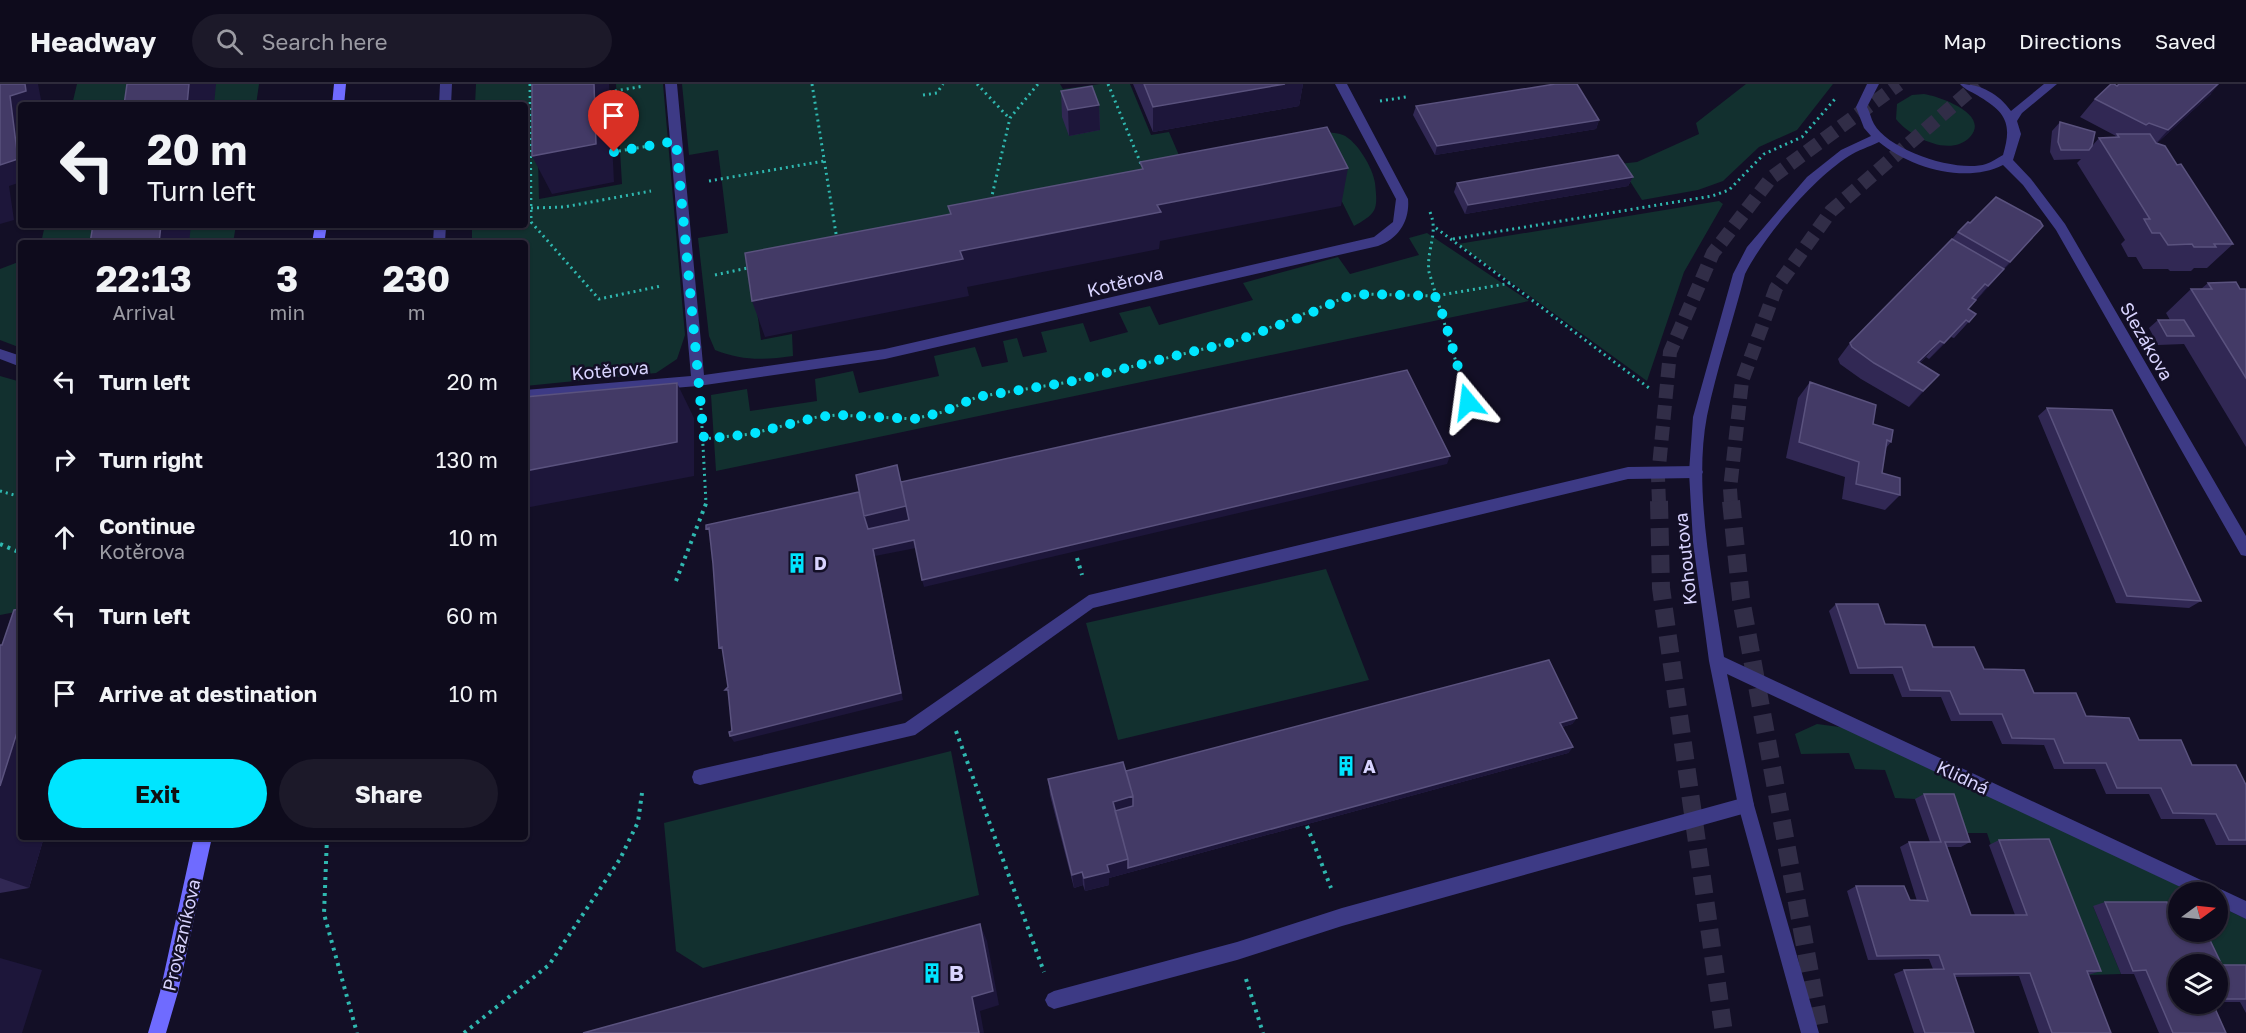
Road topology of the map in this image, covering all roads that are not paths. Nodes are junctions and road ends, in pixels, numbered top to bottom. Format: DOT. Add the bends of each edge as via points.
graph roads {
  1 [pos="340,84"];
  2 [pos="446,84"];
  3 [pos="671,84"];
  4 [pos="1341,84"];
  5 [pos="1873,84"];
  6 [pos="1966,84"];
  7 [pos="2051,84"];
  8 [pos="338,102"];
  9 [pos="446,102"];
  10 [pos="2012,120"];
  11 [pos="1879,137"];
  12 [pos="2005,159"];
  13 [pos="0,354"];
  14 [pos="18,361"];
  15 [pos="698,381"];
  16 [pos="528,395"];
  17 [pos="1696,472"];
  18 [pos="2246,550"];
  19 [pos="1717,661"];
  20 [pos="700,777"];
  21 [pos="1746,805"];
  22 [pos="202,840"];
  23 [pos="2188,882"];
  24 [pos="2228,901"];
  25 [pos="2246,910"];
  26 [pos="1054,1000"];
  27 [pos="157,1033"];
  28 [pos="1810,1033"];
  1 -- 8 [label="main road"];
  2 -- 9 [label="street"];
  3 -- 15 [label="street"];
  4 -- 15 [label="street, Kotěrova" via="1402,199 1404,210 1397,228 1378,241 885,354"];
  5 -- 11 [label="street" via="1864,95 1863,112"];
  6 -- 10 [label="street" via="2001,106"];
  7 -- 10 [label="street" via="2018,110"];
  10 -- 12 [label="street" via="2016,137"];
  11 -- 12 [label="street" via="1912,159 1936,167 1983,168"];
  11 -- 17 [label="street, Kohoutova" via="1845,153 1810,180 1751,250 1739,274 1700,417"];
  12 -- 18 [label="street, Slezákova" via="2061,227"];
  13 -- 14 [label="street"];
  15 -- 16 [label="street, Kotěrova"];
  17 -- 19 [label="street, Kohoutova" via="1700,542"];
  17 -- 20 [label="street" via="1628,473 1089,602 909,730"];
  19 -- 21 [label="street, Kohoutova"];
  19 -- 23 [label="street, Klidná"];
  21 -- 26 [label="street"];
  21 -- 28 [label="street, Kohoutova"];
  22 -- 27 [label="main road, Provazníkova"];
  24 -- 25 [label="street"];
}
